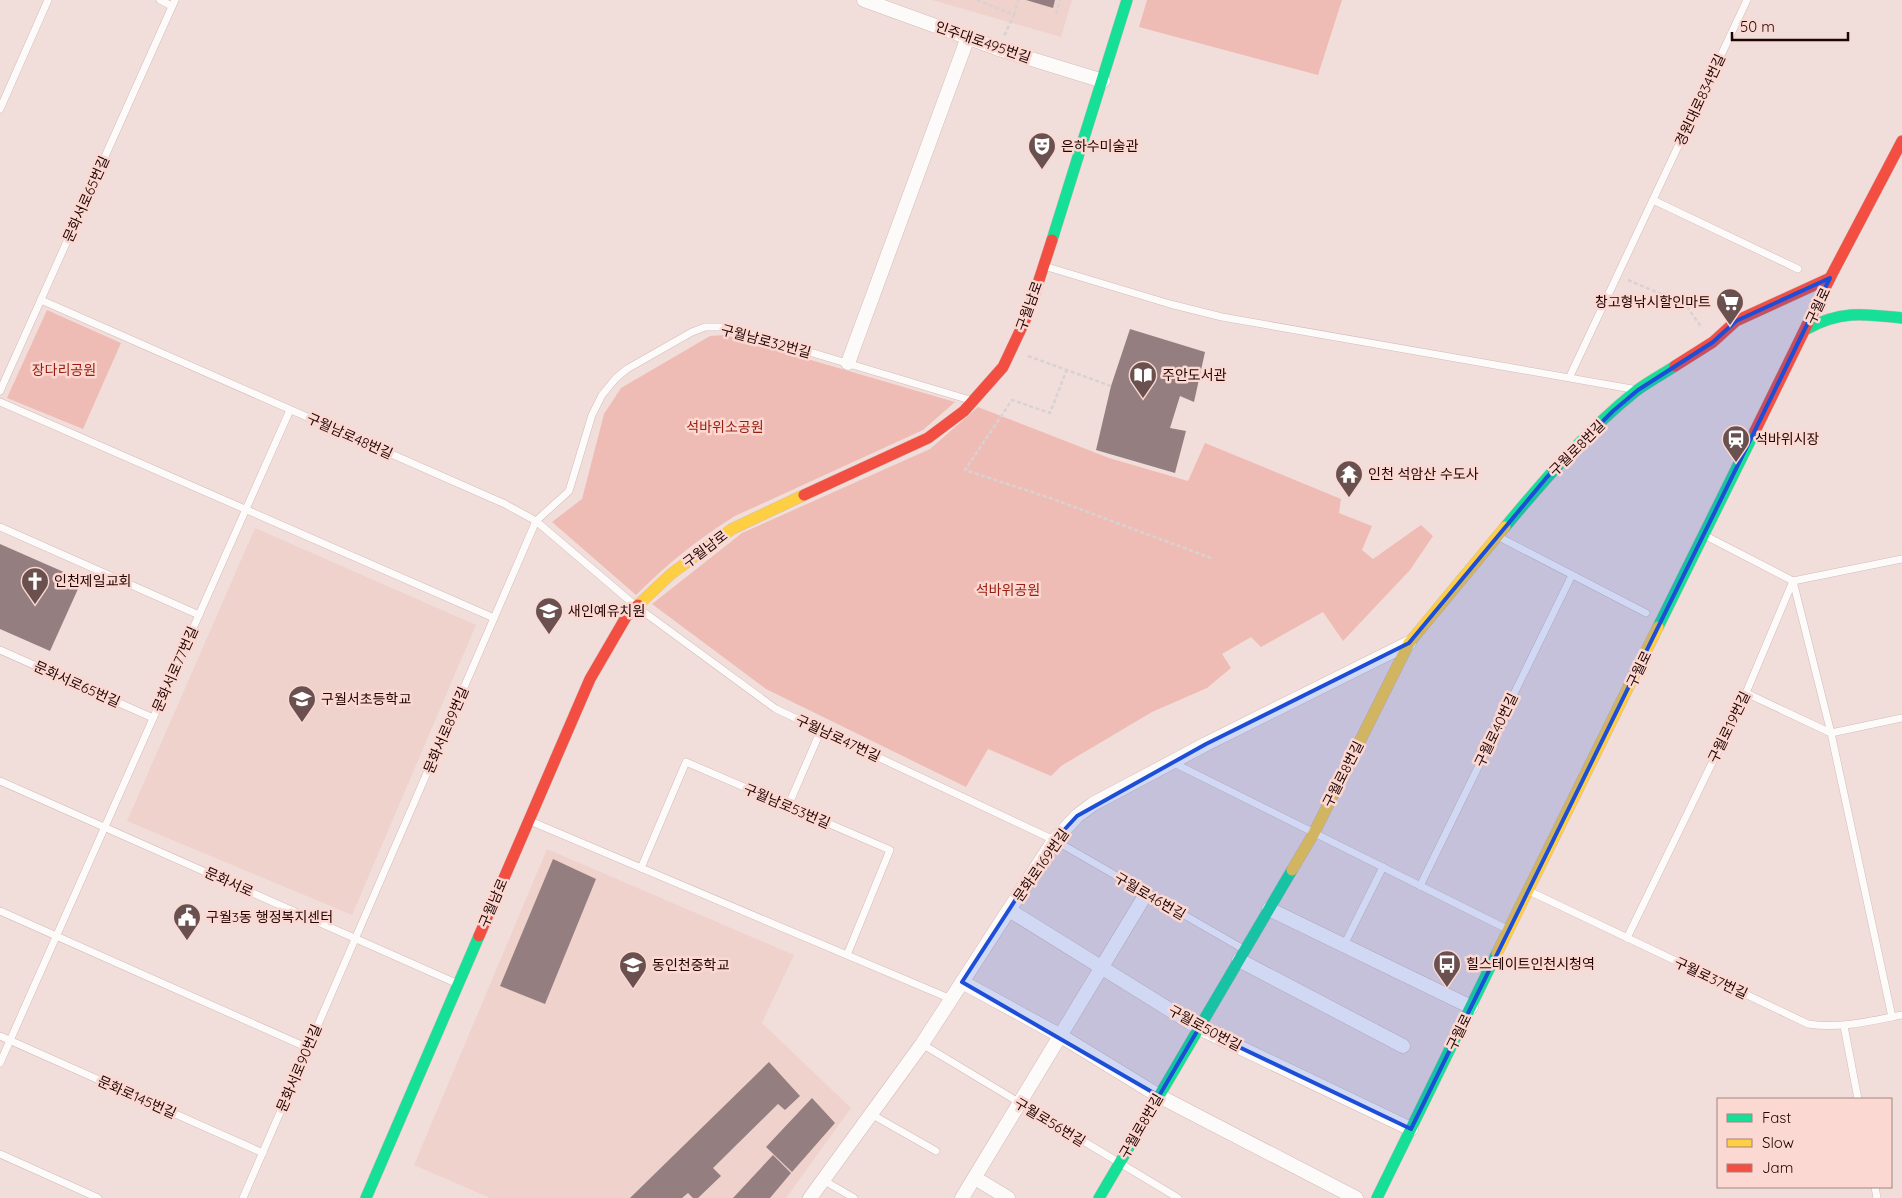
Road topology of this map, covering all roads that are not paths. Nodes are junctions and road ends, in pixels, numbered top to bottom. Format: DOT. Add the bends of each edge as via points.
graph roads {
  1 [pos="48,0"];
  2 [pos="160,0"];
  3 [pos="864,0"];
  4 [pos="1127,0"];
  5 [pos="1747,0"];
  6 [pos="173,3"];
  7 [pos="968,38"];
  8 [pos="1103,80"];
  9 [pos="0,109"];
  10 [pos="1902,141"];
  11 [pos="1652,200"];
  12 [pos="1043,265"];
  13 [pos="1798,269"];
  14 [pos="1830,278"];
  15 [pos="41,300"];
  16 [pos="1902,318"];
  17 [pos="1807,329"];
  18 [pos="848,363"];
  19 [pos="1570,376"];
  20 [pos="1638,390"];
  21 [pos="0,392"];
  22 [pos="973,401"];
  23 [pos="0,402"];
  24 [pos="290,410"];
  25 [pos="246,510"];
  26 [pos="536,521"];
  27 [pos="0,527"];
  28 [pos="1705,535"];
  29 [pos="1498,537"];
  30 [pos="1902,559"];
  31 [pos="1572,575"];
  32 [pos="1793,581"];
  33 [pos="637,607"];
  34 [pos="1646,613"];
  35 [pos="199,615"];
  36 [pos="494,618"];
  37 [pos="1409,643"];
  38 [pos="0,650"];
  39 [pos="1746,693"];
  40 [pos="153,718"];
  41 [pos="1902,718"];
  42 [pos="821,730"];
  43 [pos="1831,734"];
  44 [pos="1172,762"];
  45 [pos="0,781"];
  46 [pos="788,806"];
  47 [pos="529,820"];
  48 [pos="105,827"];
  49 [pos="1314,833"];
  50 [pos="1056,841"];
  51 [pos="1383,867"];
  52 [pos="640,868"];
  53 [pos="1420,886"];
  54 [pos="1529,891"];
  55 [pos="1146,894"];
  56 [pos="1269,909"];
  57 [pos="1009,910"];
  58 [pos="0,911"];
  59 [pos="1510,930"];
  60 [pos="56,936"];
  61 [pos="356,938"];
  62 [pos="1627,938"];
  63 [pos="1344,945"];
  64 [pos="847,955"];
  65 [pos="1242,955"];
  66 [pos="1101,967"];
  67 [pos="962,982"];
  68 [pos="458,984"];
  69 [pos="951,999"];
  70 [pos="1472,1007"];
  71 [pos="1902,1016"];
  72 [pos="1892,1018"];
  73 [pos="1844,1026"];
  74 [pos="1199,1028"];
  75 [pos="0,1036"];
  76 [pos="1060,1036"];
  77 [pos="10,1040"];
  78 [pos="922,1044"];
  79 [pos="1403,1046"];
  80 [pos="308,1048"];
  81 [pos="0,1063"];
  82 [pos="1159,1096"];
  83 [pos="1858,1098"];
  84 [pos="1020,1104"];
  85 [pos="871,1114"];
  86 [pos="1411,1129"];
  87 [pos="936,1151"];
  88 [pos="263,1153"];
  89 [pos="0,1154"];
  90 [pos="1119,1164"];
  91 [pos="975,1178"];
  92 [pos="823,1180"];
  93 [pos="98,1198"];
  94 [pos="243,1198"];
  95 [pos="366,1198"];
  96 [pos="810,1198"];
  97 [pos="854,1198"];
  98 [pos="962,1198"];
  99 [pos="1008,1198"];
  100 [pos="1099,1198"];
  101 [pos="1178,1198"];
  102 [pos="1356,1198"];
  103 [pos="1377,1198"];
  1 -- 9 [label="lane"];
  2 -- 6 [label="lane"];
  3 -- 7 [label="street, 인주대로495번길"];
  4 -- 8 [label="street, 구월남로"];
  5 -- 11 [label="lane, 경원대로834번길"];
  6 -- 15 [label="lane, 문화서로65번길"];
  7 -- 8 [label="street, 인주대로495번길"];
  7 -- 18 [label="street"];
  8 -- 12 [label="street, 구월남로"];
  10 -- 14 [label="street, 구월로"];
  11 -- 13 [label="lane"];
  11 -- 19 [label="lane, 경원대로834번길"];
  12 -- 19 [label="lane" via="1213,314"];
  12 -- 22 [label="street, 구월남로" via="1028,314 1003,367"];
  14 -- 17 [label="street, 구월로"];
  14 -- 20 [label="street, 구월로8번길" via="1736,321 1713,342"];
  15 -- 21 [label="lane, 문화서로65번길"];
  15 -- 24 [label="lane, 구월남로48번길"];
  16 -- 17 [label="street" via="1839,314"];
  17 -- 28 [label="street, 구월로"];
  18 -- 22 [label="lane, 구월남로32번길"];
  18 -- 26 [label="lane, 구월남로32번길" via="726,327 705,327 692,332 616,378 592,415 569,491"];
  19 -- 20 [label="lane"];
  20 -- 29 [label="street, 구월로8번길" via="1547,477"];
  22 -- 33 [label="street, 구월남로" via="928,438 732,529 671,574"];
  23 -- 25 [label="lane"];
  24 -- 25 [label="lane, 문화서로77번길"];
  24 -- 26 [label="lane, 구월남로48번길" via="505,504"];
  25 -- 35 [label="lane, 문화서로77번길"];
  25 -- 36 [label="lane"];
  26 -- 33 [label="lane, 구월남로48번길"];
  26 -- 36 [label="lane, 문화서로89번길"];
  27 -- 35 [label="lane"];
  28 -- 32 [label="lane"];
  28 -- 54 [label="street, 구월로"];
  29 -- 31 [label="lane"];
  29 -- 37 [label="street, 구월로8번길"];
  30 -- 32 [label="lane"];
  31 -- 34 [label="lane"];
  31 -- 53 [label="lane, 구월로40번길"];
  32 -- 39 [label="lane, 구월로19번길"];
  32 -- 43 [label="lane"];
  33 -- 42 [label="lane, 구월남로47번길" via="757,697"];
  33 -- 47 [label="street, 구월남로" via="626,618 590,679"];
  35 -- 40 [label="lane, 문화서로77번길"];
  36 -- 61 [label="lane, 문화서로89번길"];
  37 -- 44 [label="street, 문화로169번길"];
  37 -- 49 [label="street, 구월로8번길"];
  38 -- 40 [label="lane, 문화서로65번길"];
  39 -- 43 [label="lane"];
  39 -- 62 [label="lane, 구월로19번길"];
  40 -- 48 [label="lane, 문화서로77번길"];
  41 -- 43 [label="lane"];
  42 -- 46 [label="lane"];
  42 -- 50 [label="lane, 구월남로47번길"];
  43 -- 72 [label="lane"];
  44 -- 49 [label="lane"];
  44 -- 50 [label="street, 문화로169번길" via="1093,804 1077,816"];
  45 -- 48 [label="lane, 문화서로"];
  46 -- 52 [label="lane, 구월남로53번길" via="686,762"];
  46 -- 64 [label="lane, 구월남로53번길" via="890,850"];
  47 -- 52 [label="lane"];
  47 -- 68 [label="street, 구월남로"];
  48 -- 60 [label="lane"];
  48 -- 61 [label="lane, 문화서로"];
  49 -- 51 [label="lane"];
  49 -- 56 [label="street, 구월로8번길"];
  50 -- 55 [label="lane, 구월로46번길"];
  50 -- 57 [label="street, 문화로169번길"];
  51 -- 53 [label="lane"];
  51 -- 63 [label="lane"];
  52 -- 64 [label="lane"];
  53 -- 59 [label="lane"];
  54 -- 59 [label="street, 구월로"];
  54 -- 62 [label="lane, 구월로37번길"];
  55 -- 65 [label="lane, 구월로46번길"];
  55 -- 66 [label="street"];
  56 -- 63 [label="street"];
  56 -- 65 [label="street, 구월로8번길"];
  57 -- 66 [label="street, 구월로50번길"];
  57 -- 67 [label="street, 문화로169번길"];
  58 -- 60 [label="lane"];
  59 -- 70 [label="street, 구월로"];
  60 -- 77 [label="lane"];
  60 -- 80 [label="lane"];
  61 -- 68 [label="lane, 문화서로"];
  61 -- 80 [label="lane, 문화서로90번길"];
  62 -- 73 [label="lane, 구월로37번길" via="1808,1024"];
  63 -- 70 [label="street"];
  64 -- 69 [label="lane"];
  65 -- 74 [label="street, 구월로8번길"];
  65 -- 79 [label="street"];
  66 -- 74 [label="street, 구월로50번길"];
  66 -- 76 [label="street"];
  67 -- 69 [label="street, 문화로169번길"];
  67 -- 76 [label="street"];
  68 -- 95 [label="street, 구월남로"];
  69 -- 78 [label="street, 문화로169번길"];
  70 -- 86 [label="street, 구월로"];
  71 -- 72 [label="lane, 구월로37번길"];
  72 -- 73 [label="lane, 구월로37번길"];
  73 -- 83 [label="lane"];
  74 -- 82 [label="street, 구월로8번길"];
  74 -- 86 [label="street, 구월로50번길"];
  75 -- 77 [label="lane, 문화로145번길"];
  76 -- 82 [label="street"];
  76 -- 84 [label="street"];
  77 -- 81 [label="lane"];
  77 -- 88 [label="lane, 문화로145번길"];
  78 -- 84 [label="lane, 구월로56번길"];
  78 -- 85 [label="street, 문화로169번길"];
  80 -- 88 [label="lane, 문화서로90번길"];
  82 -- 90 [label="street, 구월로8번길"];
  82 -- 102 [label="street"];
  84 -- 90 [label="lane, 구월로56번길"];
  84 -- 91 [label="street"];
  85 -- 87 [label="lane"];
  85 -- 92 [label="street, 문화로169번길"];
  86 -- 103 [label="street, 구월로"];
  88 -- 94 [label="lane, 문화서로90번길"];
  89 -- 93 [label="lane"];
  90 -- 100 [label="street, 구월로8번길"];
  90 -- 101 [label="lane, 구월로56번길"];
  91 -- 98 [label="street"];
  91 -- 99 [label="street"];
  92 -- 96 [label="street, 문화로169번길"];
  92 -- 97 [label="lane"];
}
